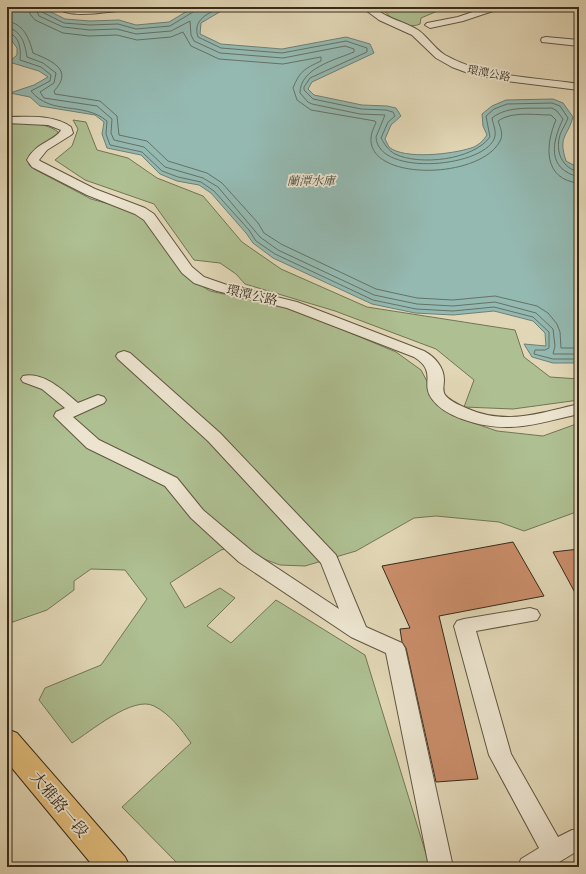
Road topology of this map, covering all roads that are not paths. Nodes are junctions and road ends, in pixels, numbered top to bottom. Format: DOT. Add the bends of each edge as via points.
graph roads {
  1 [pos="61,7"];
  2 [pos="126,7"];
  3 [pos="372,7"];
  4 [pos="496,7"];
  5 [pos="565,7"];
  6 [pos="579,8"];
  7 [pos="430,25"];
  8 [pos="546,40"];
  9 [pos="579,43"];
  10 [pos="579,87"];
  11 [pos="7,120"];
  12 [pos="124,356"];
  13 [pos="29,379"];
  14 [pos="98,400"];
  15 [pos="76,409"];
  16 [pos="579,409"];
  17 [pos="530,615"];
  18 [pos="358,632"];
  19 [pos="7,741"];
  20 [pos="579,840"];
  21 [pos="554,852"];
  22 [pos="114,867"];
  23 [pos="441,867"];
  24 [pos="530,867"];
  1 -- 2 [label="street" via="67,10 90,11"];
  3 -- 10 [label="street, 環潭公路" via="372,12 376,15 416,34 439,56 460,67 474,72"];
  4 -- 7 [label="street" via="460,19"];
  5 -- 6 [label="street"];
  8 -- 9 [label="street"];
  11 -- 16 [label="street, 環潭公路" via="48,122 64,126 67,129 66,133 35,152 33,160 36,164 91,192 140,211 149,218 191,274 225,289 304,309 422,356 434,365 436,392 450,407 487,421 510,424 530,422"];
  12 -- 18 [label="street" via="214,437 329,560"];
  13 -- 15 [label="street" via="48,386"];
  14 -- 15 [label="street"];
  15 -- 18 [label="street" via="62,416 93,444 171,482 197,514 246,557"];
  17 -- 21 [label="street" via="464,626 500,755"];
  18 -- 23 [label="street" via="395,648"];
  19 -- 22 [label="main road, 大雅路一段"];
  20 -- 21 [label="street" via="572,841"];
  21 -- 24 [label="street"];
}
